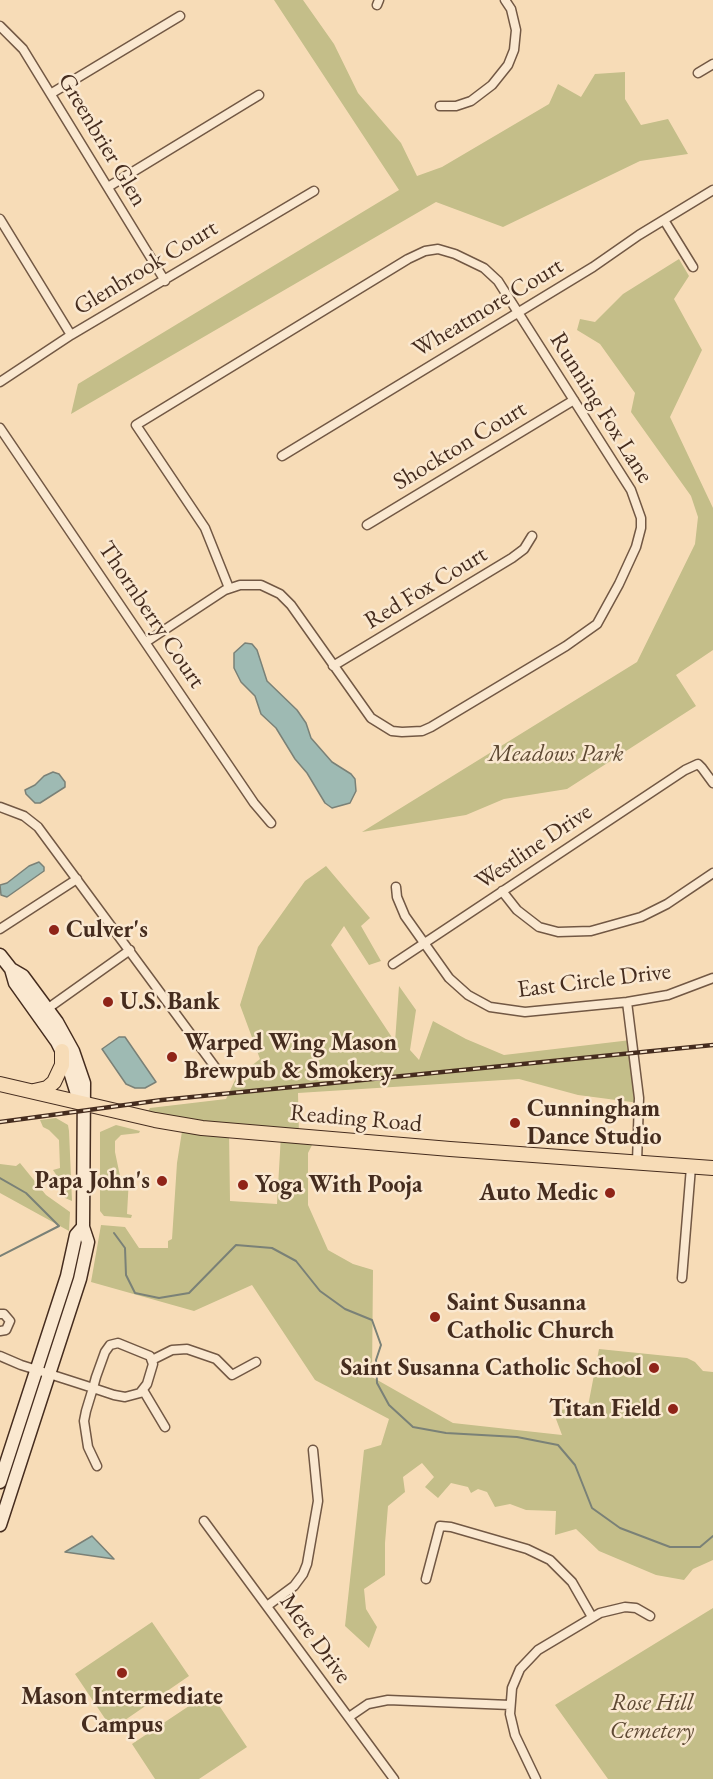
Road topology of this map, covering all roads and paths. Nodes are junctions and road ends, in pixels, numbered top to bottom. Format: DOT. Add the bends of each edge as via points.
graph roads {
  1 [pos="505,0"];
  2 [pos="180,16"];
  3 [pos="0,26"];
  4 [pos="713,64"];
  5 [pos="698,73"];
  6 [pos="52,93"];
  7 [pos="259,95"];
  8 [pos="440,106"];
  9 [pos="108,187"];
  10 [pos="713,190"];
  11 [pos="314,191"];
  12 [pos="0,219"];
  13 [pos="664,220"];
  14 [pos="693,267"];
  15 [pos="165,281"];
  16 [pos="519,312"];
  17 [pos="71,335"];
  18 [pos="0,382"];
  19 [pos="573,400"];
  20 [pos="0,428"];
  21 [pos="282,456"];
  22 [pos="367,525"];
  23 [pos="532,536"];
  24 [pos="229,588"];
  25 [pos="146,642"];
  26 [pos="333,666"];
  27 [pos="713,783"];
  28 [pos="0,807"];
  29 [pos="271,823"];
  30 [pos="713,873"];
  31 [pos="75,876"];
  32 [pos="396,887"];
  33 [pos="502,891"];
  34 [pos="0,929"];
  35 [pos="424,943"];
  36 [pos="130,950"];
  37 [pos="0,955"];
  38 [pos="393,964"];
  39 [pos="11,969"];
  40 [pos="713,978"];
  41 [pos="627,1002"];
  42 [pos="47,1009"];
  43 [pos="62,1051"];
  44 [pos="218,1071"];
  45 [pos="0,1084"];
  46 [pos="32,1092"];
  47 [pos="83,1103"];
  48 [pos="637,1163"];
  49 [pos="691,1167"];
  50 [pos="713,1168"];
  51 [pos="682,1278"];
  52 [pos="0,1314"];
  53 [pos="0,1331"];
  54 [pos="0,1356"];
  55 [pos="152,1360"];
  56 [pos="255,1362"];
  57 [pos="43,1372"];
  58 [pos="93,1388"];
  59 [pos="143,1390"];
  60 [pos="165,1427"];
  61 [pos="313,1450"];
  62 [pos="97,1466"];
  63 [pos="0,1482"];
  64 [pos="204,1521"];
  65 [pos="0,1524"];
  66 [pos="426,1579"];
  67 [pos="267,1606"];
  68 [pos="650,1616"];
  69 [pos="592,1617"];
  70 [pos="510,1704"];
  71 [pos="349,1717"];
  72 [pos="394,1779"];
  73 [pos="536,1779"];
  1 -- 8 [label="street" via="516,30 508,65 492,85 471,101"];
  2 -- 6 [label="street"];
  3 -- 6 [label="street, Greenbrier Glen" via="23,49"];
  4 -- 5 [label="street"];
  6 -- 9 [label="street, Greenbrier Glen"];
  7 -- 9 [label="street"];
  9 -- 15 [label="street, Greenbrier Glen"];
  10 -- 13 [label="street, Wheatmore Court"];
  11 -- 15 [label="street, Glenbrook Court"];
  12 -- 17 [label="street"];
  13 -- 14 [label="street"];
  13 -- 16 [label="street, Wheatmore Court"];
  15 -- 17 [label="street, Glenbrook Court"];
  16 -- 19 [label="street, Running Fox Lane"];
  16 -- 21 [label="street, Wheatmore Court"];
  16 -- 24 [label="street, Running Fox Lane" via="484,268 438,249 425,251 136,425 205,528"];
  17 -- 18 [label="street, Glenbrook Court"];
  19 -- 22 [label="street, Shockton Court"];
  19 -- 26 [label="street, Running Fox Lane" via="631,490 641,518 636,547 597,624 442,721 412,732 388,729 371,718"];
  20 -- 25 [label="street, Thornberry Court"];
  23 -- 26 [label="street, Red Fox Court" via="512,558"];
  24 -- 25 [label="street, Running Fox Lane"];
  24 -- 26 [label="street, Running Fox Lane" via="261,585 280,594"];
  25 -- 29 [label="street, Thornberry Court"];
  27 -- 33 [label="street, Westline Drive" via="698,764 685,770"];
  28 -- 31 [label="street" via="24,816 38,827"];
  30 -- 33 [label="street" via="641,917 591,931 558,932 539,927 524,917"];
  31 -- 34 [label="street"];
  31 -- 36 [label="street"];
  32 -- 35 [label="street, East Circle Drive" via="401,907"];
  33 -- 35 [label="street, Westline Drive"];
  35 -- 38 [label="street, Westline Drive"];
  35 -- 41 [label="street, East Circle Drive" via="456,986 490,1007 525,1012"];
  36 -- 42 [label="street"];
  36 -- 44 [label="street"];
  37 -- 39 [label="main road"];
  39 -- 42 [label="main road" via="23,976"];
  39 -- 43 [label="main road" via="15,983"];
  40 -- 41 [label="street, East Circle Drive" via="668,995"];
  41 -- 48 [label="street" via="639,1098"];
  42 -- 47 [label="main road" via="77,1061 84,1083"];
  43 -- 46 [label="main road" via="62,1065 54,1082"];
  43 -- 47 [label="main road"];
  45 -- 46 [label="main road, Reading Road"];
  46 -- 47 [label="main road, Reading Road"];
  47 -- 48 [label="main road, Reading Road" via="202,1128"];
  47 -- 57 [label="main road" via="83,1227 76,1235"];
  48 -- 49 [label="main road, Reading Road"];
  49 -- 50 [label="main road, Reading Road"];
  49 -- 51 [label="street"];
  52 -- 53 [label="street" via="10,1321 6,1330"];
  54 -- 57 [label="street"];
  55 -- 56 [label="street" via="172,1350 187,1349 216,1359 232,1376"];
  55 -- 58 [label="street" via="147,1354 112,1344 105,1352"];
  55 -- 59 [label="street" via="153,1370"];
  57 -- 58 [label="street"];
  57 -- 63 [label="main road"];
  57 -- 65 [label="main road"];
  58 -- 59 [label="street" via="125,1397 136,1396"];
  58 -- 62 [label="street" via="85,1431"];
  59 -- 60 [label="street"];
  61 -- 67 [label="street" via="318,1501 307,1564 294,1586"];
  64 -- 67 [label="street, Mere Drive"];
  66 -- 69 [label="street" via="440,1526 451,1527 550,1560 572,1582"];
  67 -- 71 [label="street, Mere Drive"];
  68 -- 69 [label="street" via="625,1607"];
  69 -- 70 [label="street" via="530,1657 516,1676"];
  70 -- 71 [label="street" via="388,1700 368,1704"];
  70 -- 73 [label="street" via="515,1735"];
  71 -- 72 [label="street, Mere Drive"];
}
